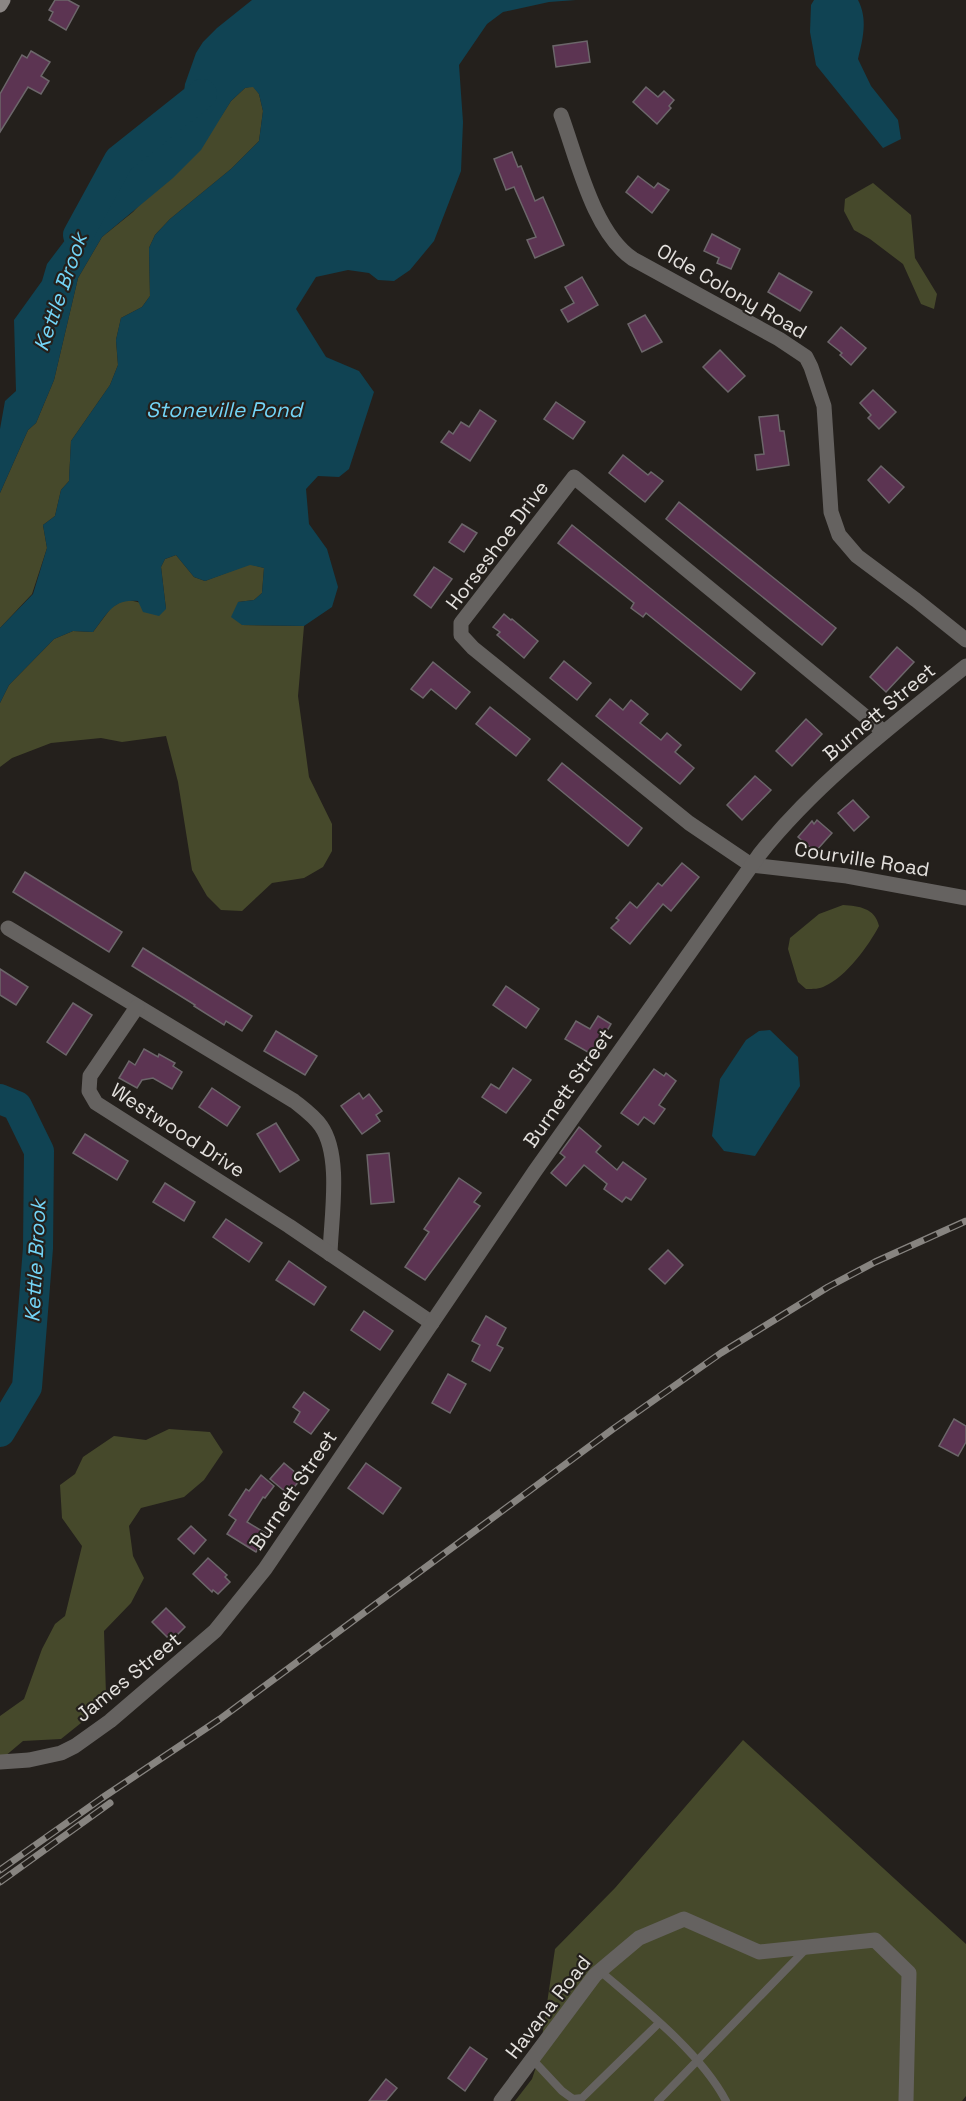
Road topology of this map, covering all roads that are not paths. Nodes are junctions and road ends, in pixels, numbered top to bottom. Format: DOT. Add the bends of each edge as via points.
graph roads {
  1 [pos="3,0"];
  2 [pos="0,5"];
  3 [pos="561,115"];
  4 [pos="966,640"];
  5 [pos="966,666"];
  6 [pos="884,732"];
  7 [pos="751,865"];
  8 [pos="966,898"];
  9 [pos="8,928"];
  10 [pos="137,1007"];
  11 [pos="330,1254"];
  12 [pos="432,1323"];
  13 [pos="256,1580"];
  14 [pos="0,1762"];
  15 [pos="808,1946"];
  16 [pos="600,1971"];
  17 [pos="659,2023"];
  18 [pos="532,2059"];
  19 [pos="697,2062"];
  20 [pos="501,2101"];
  21 [pos="658,2101"];
  22 [pos="726,2101"];
  23 [pos="906,2101"];
  1 -- 2 [label="main road"];
  3 -- 4 [label="street, Olde Colony Road" via="594,208 622,250 806,357 824,406 831,512 839,535 857,556"];
  5 -- 6 [label="street, Burnett Street"];
  6 -- 7 [label="street, Burnett Street" via="785,824"];
  6 -- 7 [label="street, Horseshoe Drive" via="574,477 464,619 461,635 689,823"];
  7 -- 8 [label="street, Courville Road" via="847,876"];
  7 -- 12 [label="street, Burnett Street"];
  9 -- 10 [label="street"];
  10 -- 11 [label="street" via="294,1101 322,1127 331,1145 333,1162"];
  10 -- 11 [label="street, Westwood Drive" via="90,1076 92,1098"];
  11 -- 12 [label="street, Westwood Drive"];
  12 -- 13 [label="street, Burnett Street"];
  13 -- 14 [label="street, James Street" via="215,1631 131,1705 87,1737 51,1756"];
  15 -- 16 [label="street, Havana Road" via="759,1952 684,1919 639,1938"];
  15 -- 19 [label="lane"];
  15 -- 23 [label="street, Havana Road" via="874,1940 909,1973"];
  16 -- 17 [label="lane"];
  16 -- 18 [label="street, Havana Road"];
  17 -- 18 [label="lane" via="582,2098 573,2099 562,2091"];
  17 -- 19 [label="lane"];
  18 -- 20 [label="street, Havana Road"];
  19 -- 21 [label="lane"];
  19 -- 22 [label="lane"];
}
